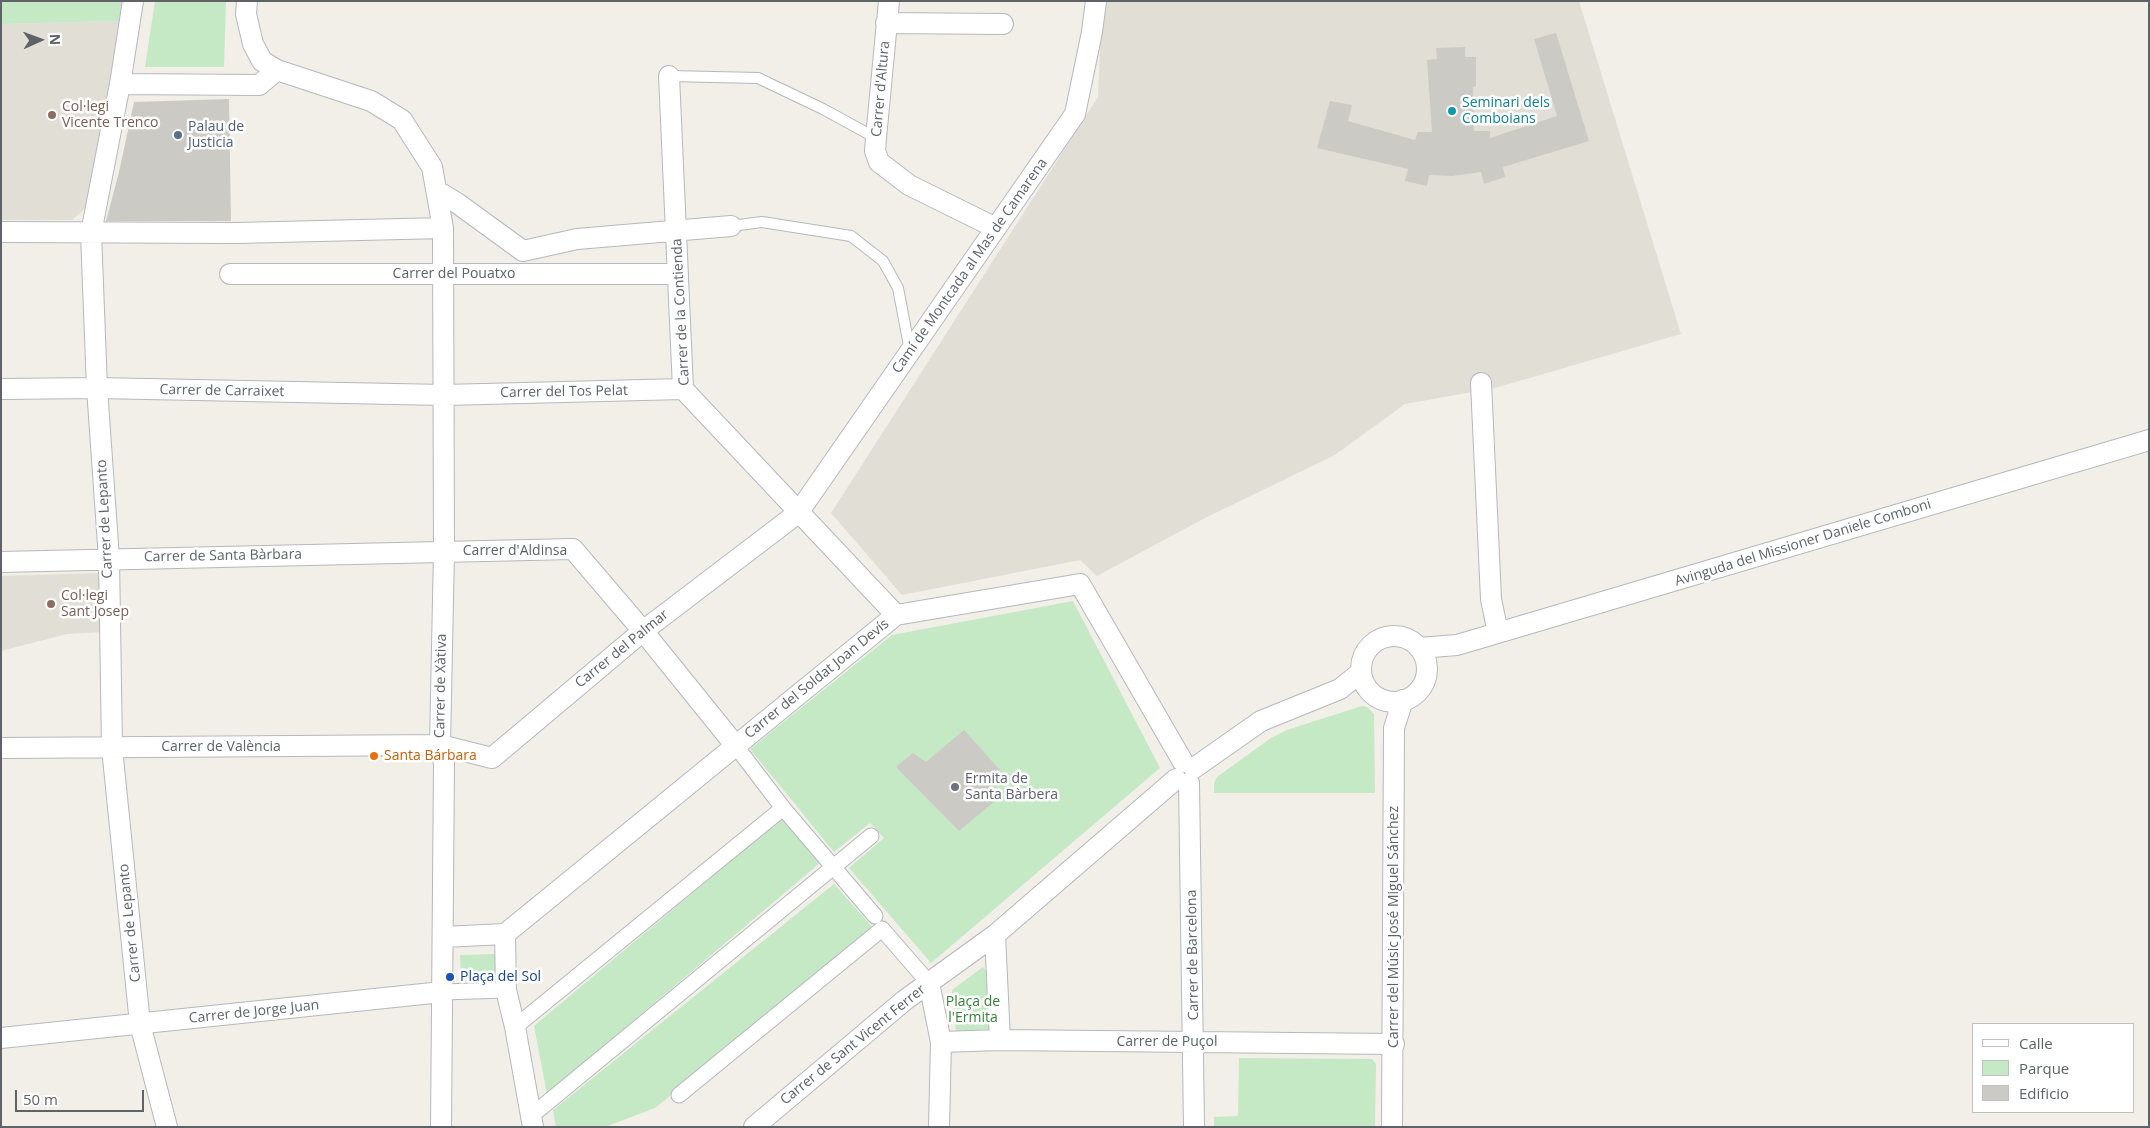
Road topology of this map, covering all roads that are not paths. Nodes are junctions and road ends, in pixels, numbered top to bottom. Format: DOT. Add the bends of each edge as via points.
graph roads {
  1 [pos="133,1"];
  2 [pos="247,1"];
  3 [pos="889,1"];
  4 [pos="1096,1"];
  5 [pos="886,23"];
  6 [pos="1003,24"];
  7 [pos="277,70"];
  8 [pos="669,76"];
  9 [pos="120,84"];
  10 [pos="876,138"];
  11 [pos="437,194"];
  12 [pos="731,226"];
  13 [pos="443,228"];
  14 [pos="996,228"];
  15 [pos="676,231"];
  16 [pos="1,232"];
  17 [pos="91,233"];
  18 [pos="230,274"];
  19 [pos="443,274"];
  20 [pos="678,274"];
  21 [pos="910,352"];
  22 [pos="1481,383"];
  23 [pos="97,388"];
  24 [pos="1,389"];
  25 [pos="683,390"];
  26 [pos="444,395"];
  27 [pos="2149,440"];
  28 [pos="798,513"];
  29 [pos="444,551"];
  30 [pos="109,559"];
  31 [pos="1,562"];
  32 [pos="896,615"];
  33 [pos="643,630"];
  34 [pos="1498,633"];
  35 [pos="1457,645"];
  36 [pos="1419,648"];
  37 [pos="1425,678"];
  38 [pos="1379,691"];
  39 [pos="735,745"];
  40 [pos="440,746"];
  41 [pos="1,748"];
  42 [pos="112,748"];
  43 [pos="1186,773"];
  44 [pos="783,808"];
  45 [pos="871,836"];
  46 [pos="834,867"];
  47 [pos="875,916"];
  48 [pos="505,934"];
  49 [pos="994,935"];
  50 [pos="443,937"];
  51 [pos="929,984"];
  52 [pos="506,990"];
  53 [pos="442,992"];
  54 [pos="140,1024"];
  55 [pos="515,1027"];
  56 [pos="1,1038"];
  57 [pos="1000,1040"];
  58 [pos="941,1042"];
  59 [pos="1194,1042"];
  60 [pos="1394,1044"];
  61 [pos="679,1095"];
  62 [pos="532,1121"];
  63 [pos="167,1127"];
  64 [pos="441,1127"];
  65 [pos="754,1127"];
  66 [pos="939,1127"];
  67 [pos="1194,1127"];
  68 [pos="1392,1127"];
  1 -- 9 [label="street, Carrer de Lepanto"];
  2 -- 7 [label="street" via="246,14 253,44 262,61"];
  3 -- 5 [label="street, Carrer d'Altura"];
  4 -- 14 [label="street, Camí de Montcada al Mas de Camarena" via="1075,114"];
  5 -- 6 [label="street"];
  5 -- 10 [label="street, Carrer d'Altura"];
  7 -- 9 [label="street" via="259,85"];
  7 -- 11 [label="street, Carrer de Xàtiva" via="371,101 402,120 432,167"];
  8 -- 10 [label="lane" via="758,78"];
  8 -- 15 [label="street, Carrer de la Contienda"];
  9 -- 17 [label="street, Carrer de Lepanto"];
  10 -- 14 [label="street, Carrer d'Altura" via="879,162 887,168 909,184"];
  11 -- 13 [label="street, Carrer de Xàtiva"];
  11 -- 15 [label="street" via="457,203 523,251 577,239"];
  12 -- 15 [label="street"];
  12 -- 21 [label="lane" via="762,222 851,236 883,261 898,288"];
  13 -- 17 [label="street"];
  13 -- 19 [label="street, Carrer de Xàtiva"];
  14 -- 21 [label="street, Camí de Montcada al Mas de Camarena"];
  15 -- 20 [label="street, Carrer de la Contienda"];
  16 -- 17 [label="street"];
  17 -- 23 [label="street, Carrer de Lepanto"];
  18 -- 19 [label="street, Carrer del Pouatxo"];
  19 -- 20 [label="street, Carrer del Pouatxo"];
  19 -- 26 [label="street, Carrer de Xàtiva"];
  20 -- 25 [label="street, Carrer de la Contienda"];
  21 -- 28 [label="street, Camí de Montcada al Mas de Camarena"];
  22 -- 34 [label="street" via="1491,599"];
  23 -- 24 [label="street, Carrer de Carraixet"];
  23 -- 26 [label="street, Carrer de Carraixet"];
  23 -- 30 [label="street, Carrer de Lepanto"];
  25 -- 26 [label="street, Carrer del Tos Pelat"];
  25 -- 28 [label="street, Carrer de la Contienda"];
  26 -- 29 [label="street, Carrer de Xàtiva"];
  27 -- 34 [label="street, Avinguda del Missioner Daniele Comboni"];
  28 -- 32 [label="street, Carrer de la Contienda"];
  28 -- 33 [label="street, Carrer del Palmar"];
  29 -- 30 [label="street, Carrer de Santa Bàrbara"];
  29 -- 33 [label="street, Carrer d'Aldinsa" via="573,549"];
  29 -- 40 [label="street, Carrer de Xàtiva"];
  30 -- 31 [label="street, Carrer de Santa Bàrbara"];
  30 -- 42 [label="street, Carrer de Lepanto"];
  32 -- 39 [label="street, Carrer del Soldat Joan Devís"];
  32 -- 43 [label="street, Carrer del Soldat Joan Devís" via="1080,584"];
  33 -- 39 [label="street, Carrer d'Aldinsa"];
  33 -- 40 [label="street, Carrer del Palmar" via="492,758"];
  34 -- 35 [label="street, Avinguda del Missioner Daniele Comboni"];
  35 -- 36 [label="street, Avinguda del Missioner Daniele Comboni"];
  35 -- 37 [label="street, Avinguda del Missioner Daniele Comboni" via="1437,662"];
  36 -- 37 [label="street" via="1426,662"];
  36 -- 38 [label="street" via="1412,640 1392,635 1381,638 1365,651 1362,661"];
  37 -- 38 [label="street" via="1413,696"];
  38 -- 43 [label="street" via="1340,689 1261,720"];
  38 -- 60 [label="street, Carrer del Músic José Miguel Sánchez" via="1394,728"];
  39 -- 44 [label="street"];
  39 -- 48 [label="street, Carrer del Soldat Joan Devís"];
  40 -- 42 [label="street, Carrer de València"];
  40 -- 50 [label="street, Carrer de Xàtiva" via="444,764"];
  41 -- 42 [label="street, Carrer de València"];
  42 -- 54 [label="street, Carrer de Lepanto"];
  43 -- 49 [label="street"];
  43 -- 59 [label="street, Carrer de Barcelona"];
  44 -- 46 [label="street"];
  44 -- 55 [label="street"];
  45 -- 46 [label="street"];
  46 -- 47 [label="street"];
  46 -- 62 [label="street"];
  48 -- 50 [label="street"];
  48 -- 52 [label="street"];
  49 -- 51 [label="street"];
  49 -- 57 [label="street"];
  50 -- 53 [label="street, Carrer de Xàtiva"];
  51 -- 58 [label="street"];
  51 -- 61 [label="street" via="882,929"];
  51 -- 65 [label="street, Carrer de Sant Vicent Ferrer" via="905,1000"];
  52 -- 53 [label="street, Carrer de Jorge Juan"];
  52 -- 55 [label="street"];
  53 -- 54 [label="street, Carrer de Jorge Juan"];
  53 -- 64 [label="street, Carrer de Xàtiva"];
  54 -- 56 [label="street, Carrer de Jorge Juan"];
  54 -- 63 [label="street, Carrer de Lepanto"];
  55 -- 62 [label="street"];
  57 -- 58 [label="street, Carrer de Puçol"];
  57 -- 59 [label="street, Carrer de Puçol"];
  58 -- 66 [label="street"];
  59 -- 60 [label="street, Carrer de Puçol"];
  59 -- 67 [label="street, Carrer de Barcelona"];
  60 -- 68 [label="street, Carrer del Músic José Miguel Sánchez"];
}
